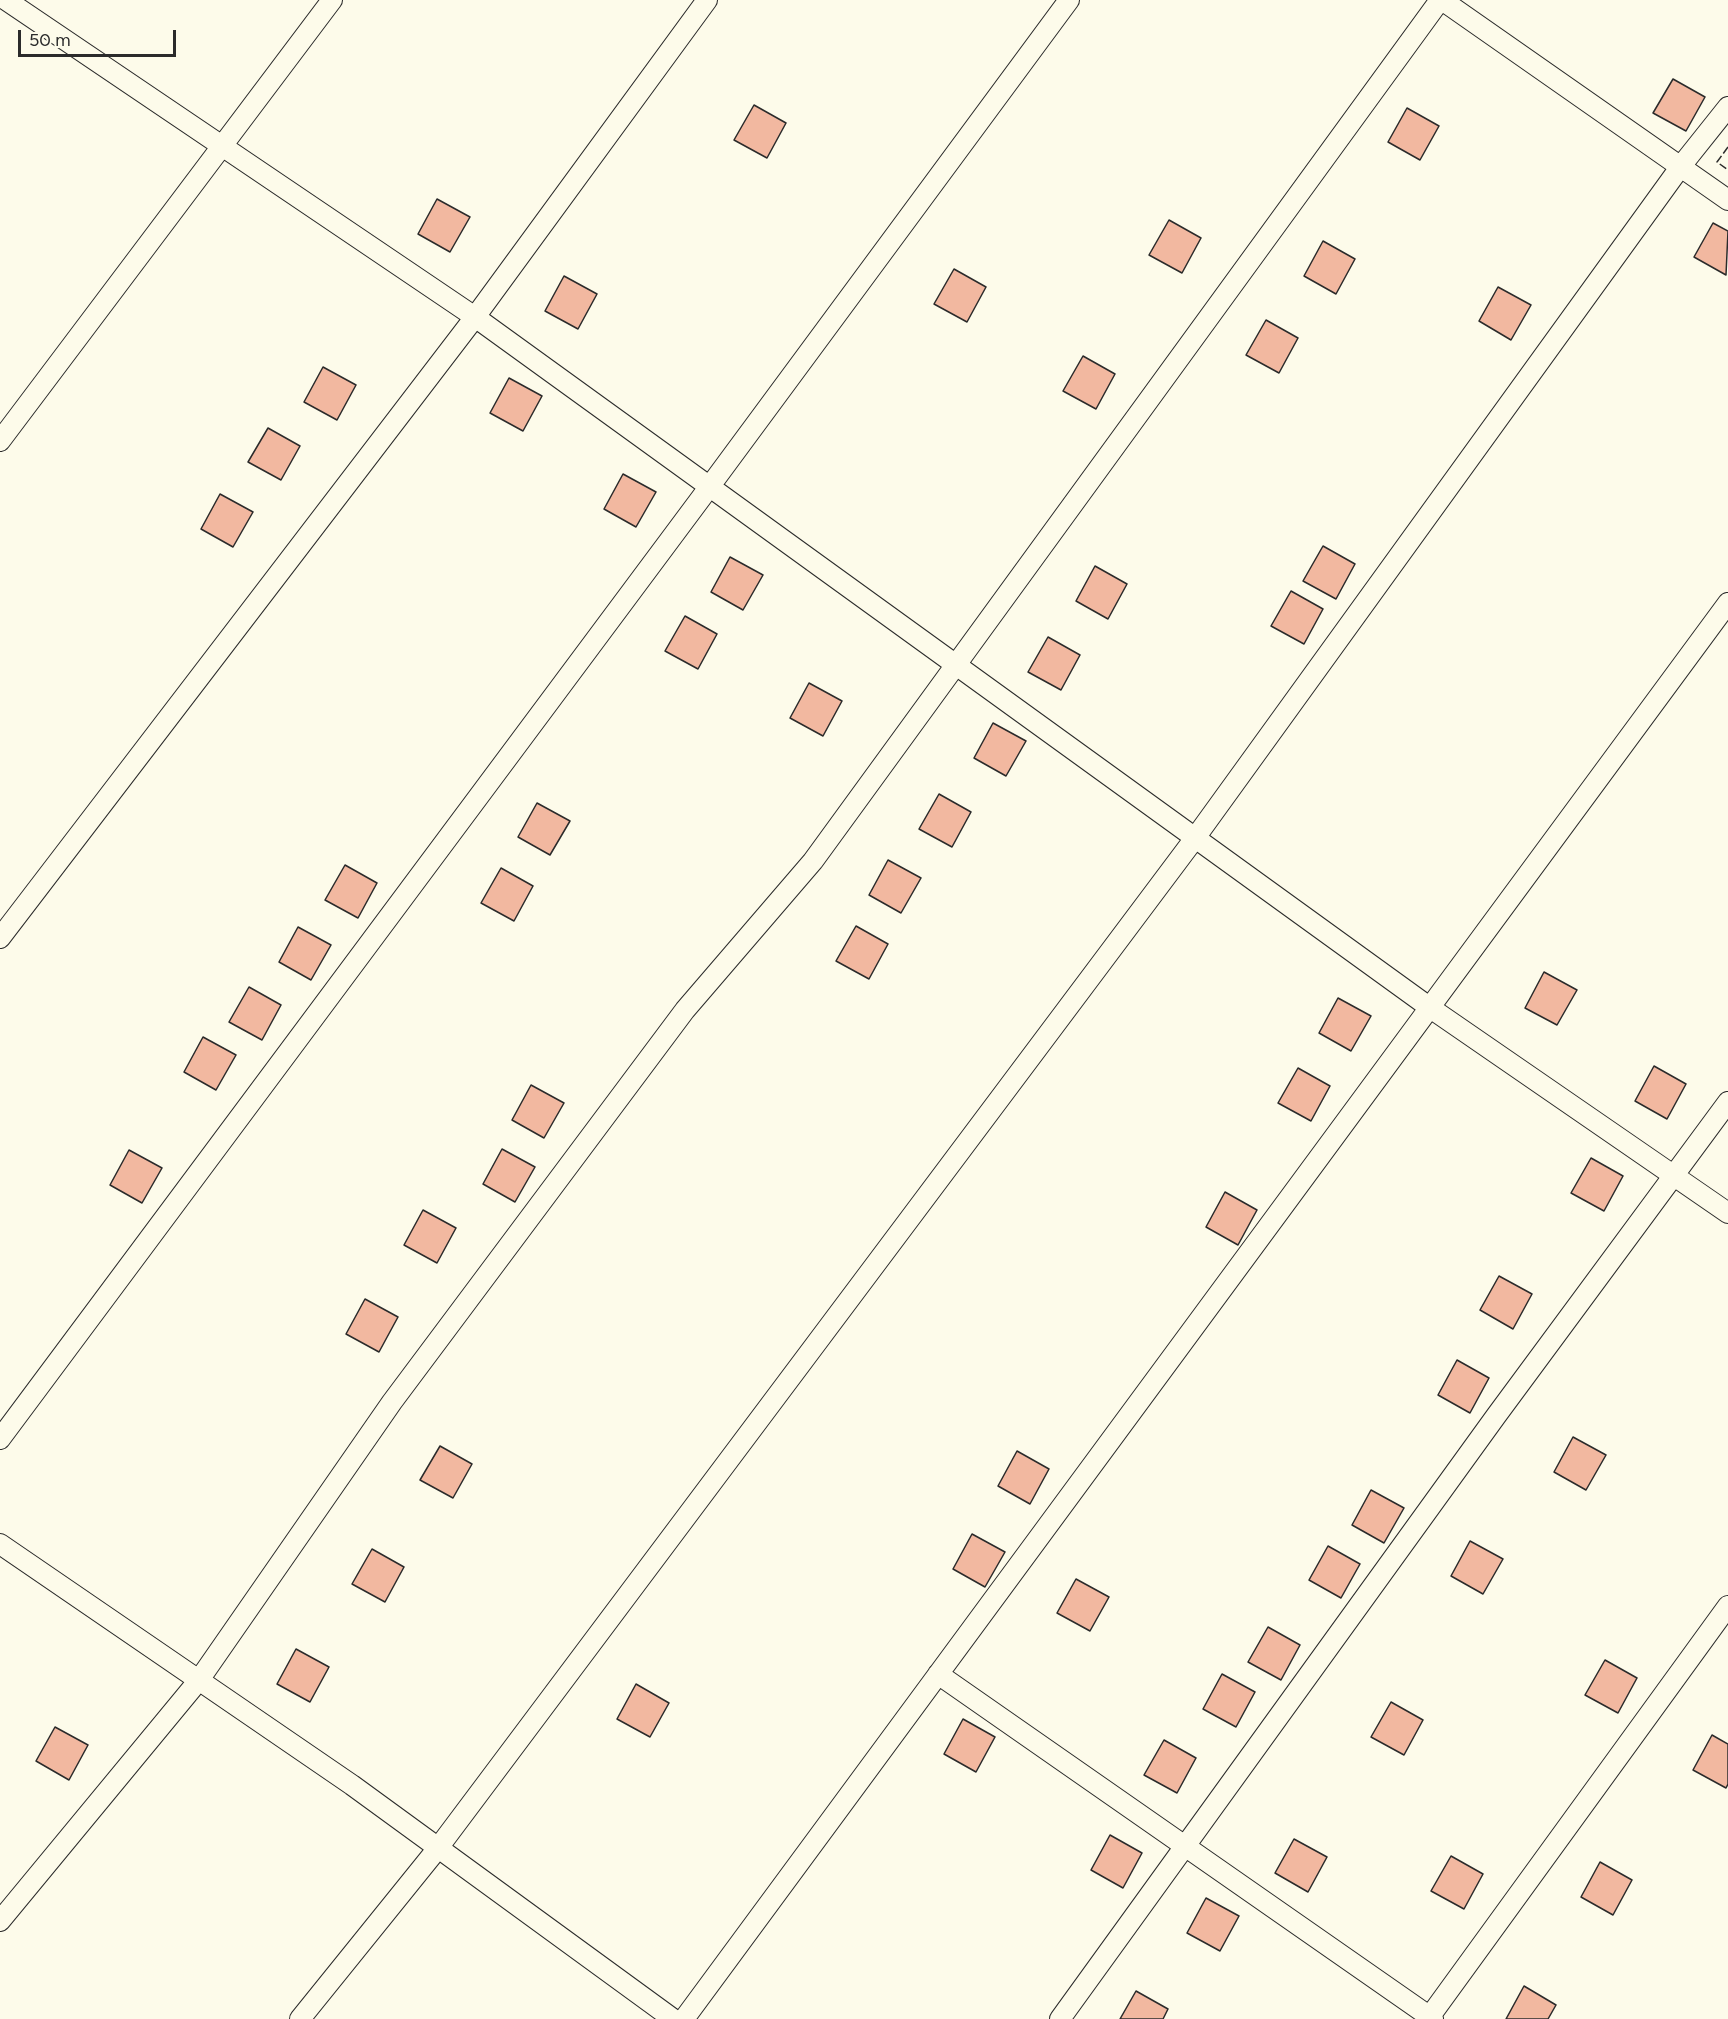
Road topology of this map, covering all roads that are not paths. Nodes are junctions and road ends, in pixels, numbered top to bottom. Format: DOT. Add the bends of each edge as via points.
graph roads {
  1 [pos="6,0"];
  2 [pos="332,0"];
  3 [pos="707,0"];
  4 [pos="1069,0"];
  5 [pos="1441,0"];
  6 [pos="1728,107"];
  7 [pos="223,144"];
  8 [pos="1682,166"];
  9 [pos="1728,200"];
  10 [pos="475,317"];
  11 [pos="0,441"];
  12 [pos="710,486"];
  13 [pos="1728,603"];
  14 [pos="957,664"];
  15 [pos="1195,838"];
  16 [pos="0,938"];
  17 [pos="1429,1007"];
  18 [pos="1728,1102"];
  19 [pos="1674,1176"];
  20 [pos="1728,1214"];
  21 [pos="0,1439"];
  22 [pos="0,1544"];
  23 [pos="1728,1606"];
  24 [pos="938,1674"];
  25 [pos="199,1680"];
  26 [pos="1185,1847"];
  27 [pos="438,1848"];
  28 [pos="0,1921"];
  29 [pos="1430,2018"];
  30 [pos="300,2019"];
  31 [pos="673,2019"];
  32 [pos="684,2019"];
  33 [pos="1060,2019"];
  1 -- 7 [label="street"];
  2 -- 7 [label="street"];
  3 -- 10 [label="street"];
  4 -- 12 [label="street"];
  5 -- 8 [label="street"];
  5 -- 14 [label="street"];
  6 -- 8 [label="street"];
  7 -- 10 [label="street"];
  7 -- 11 [label="street"];
  8 -- 9 [label="street"];
  8 -- 15 [label="street"];
  10 -- 12 [label="street"];
  10 -- 16 [label="street"];
  12 -- 14 [label="street"];
  12 -- 21 [label="street"];
  13 -- 17 [label="street"];
  14 -- 15 [label="street"];
  14 -- 25 [label="street" via="813,861 685,1010 392,1402"];
  15 -- 17 [label="street"];
  15 -- 27 [label="street"];
  17 -- 19 [label="street"];
  17 -- 24 [label="street"];
  18 -- 19 [label="street"];
  19 -- 20 [label="street"];
  19 -- 26 [label="street"];
  22 -- 25 [label="street"];
  23 -- 29 [label="street"];
  24 -- 26 [label="street"];
  24 -- 32 [label="street"];
  25 -- 27 [label="street"];
  25 -- 28 [label="street"];
  26 -- 29 [label="street"];
  26 -- 33 [label="street"];
  27 -- 30 [label="street"];
  27 -- 31 [label="street"];
}
